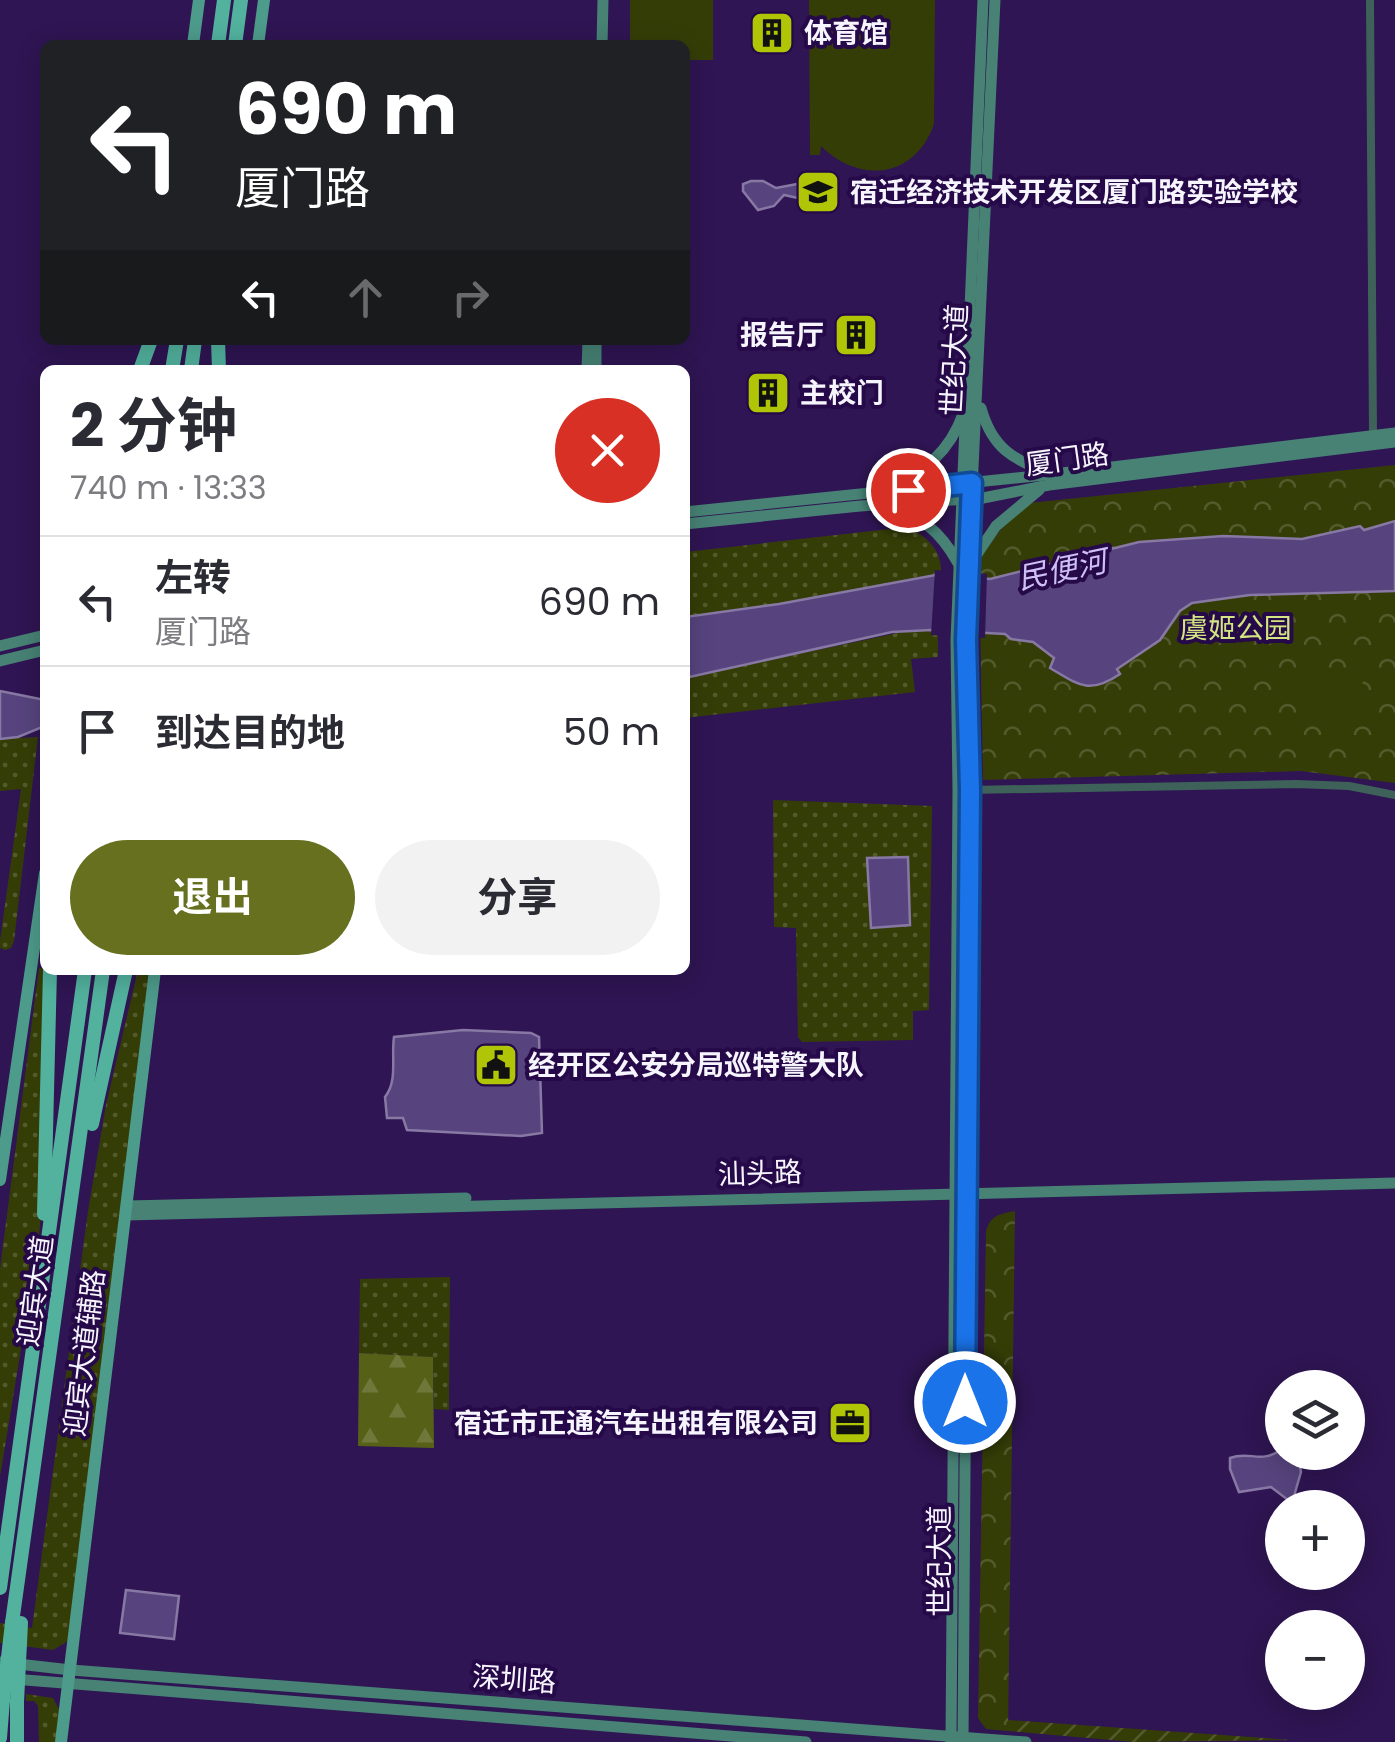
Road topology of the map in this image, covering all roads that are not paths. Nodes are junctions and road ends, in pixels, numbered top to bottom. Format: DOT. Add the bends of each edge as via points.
graph roads {
  1 [pos="200,0"];
  2 [pos="224,0"];
  3 [pos="242,0"];
  4 [pos="264,0"];
  5 [pos="600,0"];
  6 [pos="983,0"];
  7 [pos="995,0"];
  8 [pos="1370,0"];
  9 [pos="195,40"];
  10 [pos="217,40"];
  11 [pos="236,40"];
  12 [pos="259,40"];
  13 [pos="599,40"];
  14 [pos="973,400"];
  15 [pos="1395,433"];
  16 [pos="1373,440"];
  17 [pos="1395,442"];
  18 [pos="1052,479"];
  19 [pos="968,484"];
  20 [pos="870,494"];
  21 [pos="967,499"];
  22 [pos="860,506"];
  23 [pos="690,512"];
  24 [pos="690,523"];
  25 [pos="964,570"];
  26 [pos="40,636"];
  27 [pos="961,640"];
  28 [pos="0,646"];
  29 [pos="40,651"];
  30 [pos="0,661"];
  31 [pos="970,790"];
  32 [pos="1395,796"];
  33 [pos="40,907"];
  34 [pos="50,975"];
  35 [pos="84,975"];
  36 [pos="103,975"];
  37 [pos="125,975"];
  38 [pos="154,975"];
  39 [pos="1395,1179"];
  40 [pos="0,1180"];
  41 [pos="960,1190"];
  42 [pos="127,1211"];
  43 [pos="63,1277"];
  44 [pos="42,1290"];
  45 [pos="16,1451"];
  46 [pos="0,1531"];
  47 [pos="0,1588"];
  48 [pos="0,1662"];
  49 [pos="71,1670"];
  50 [pos="0,1678"];
  51 [pos="68,1686"];
  52 [pos="10,1701"];
  53 [pos="0,1738"];
  54 [pos="958,1740"];
  55 [pos="16,1742"];
  56 [pos="61,1742"];
  57 [pos="806,1742"];
  58 [pos="1026,1742"];
  1 -- 9 [label="main road"];
  2 -- 10 [label="highway"];
  3 -- 11 [label="highway"];
  4 -- 12 [label="main road"];
  5 -- 13 [label="street"];
  6 -- 14 [label="street, 世纪大道"];
  7 -- 14 [label="street, 世纪大道"];
  8 -- 16 [label="street"];
  14 -- 18 [label="street" via="1002,448"];
  14 -- 19 [label="street, 世纪大道"];
  14 -- 20 [label="street" via="922,471"];
  15 -- 16 [label="street, 厦门路"];
  16 -- 17 [label="street, 厦门路"];
  16 -- 18 [label="street, 厦门路"];
  18 -- 19 [label="street, 厦门路"];
  18 -- 21 [label="street, 厦门路"];
  18 -- 25 [label="street" via="996,526"];
  19 -- 20 [label="street, 厦门路"];
  19 -- 21 [label="street, 世纪大道"];
  20 -- 23 [label="street, 厦门路"];
  21 -- 22 [label="street, 厦门路"];
  21 -- 25 [label="street, 世纪大道"];
  22 -- 24 [label="street, 厦门路"];
  22 -- 25 [label="street" via="925,522"];
  25 -- 27 [label="street, 世纪大道"];
  26 -- 28 [label="street"];
  27 -- 31 [label="street, 世纪大道"];
  27 -- 41 [label="street, 世纪大道"];
  29 -- 30 [label="street"];
  31 -- 32 [label="street" via="1280,783"];
  31 -- 41 [label="street, 世纪大道"];
  33 -- 40 [label="main road"];
  34 -- 44 [label="highway"];
  35 -- 44 [label="highway, 迎宾大道"];
  36 -- 43 [label="highway, 迎宾大道"];
  37 -- 43 [label="highway"];
  38 -- 42 [label="main road, 迎宾大道辅路"];
  39 -- 41 [label="street, 汕头路"];
  41 -- 42 [label="street, 汕头路"];
  41 -- 54 [label="street, 世纪大道"];
  42 -- 49 [label="main road, 迎宾大道辅路"];
  43 -- 52 [label="highway, 迎宾大道, bridge"];
  44 -- 45 [label="highway, 迎宾大道"];
  45 -- 46 [label="highway"];
  45 -- 47 [label="highway, 迎宾大道"];
  48 -- 49 [label="street, 深圳路"];
  49 -- 51 [label="main road, 迎宾大道辅路"];
  49 -- 54 [label="street, 深圳路"];
  50 -- 51 [label="street, 深圳路"];
  51 -- 56 [label="main road, 迎宾大道辅路"];
  51 -- 57 [label="street, 深圳路"];
  52 -- 53 [label="highway, 迎宾大道"];
  52 -- 55 [label="highway"];
  54 -- 58 [label="street, 深圳路"];
}
